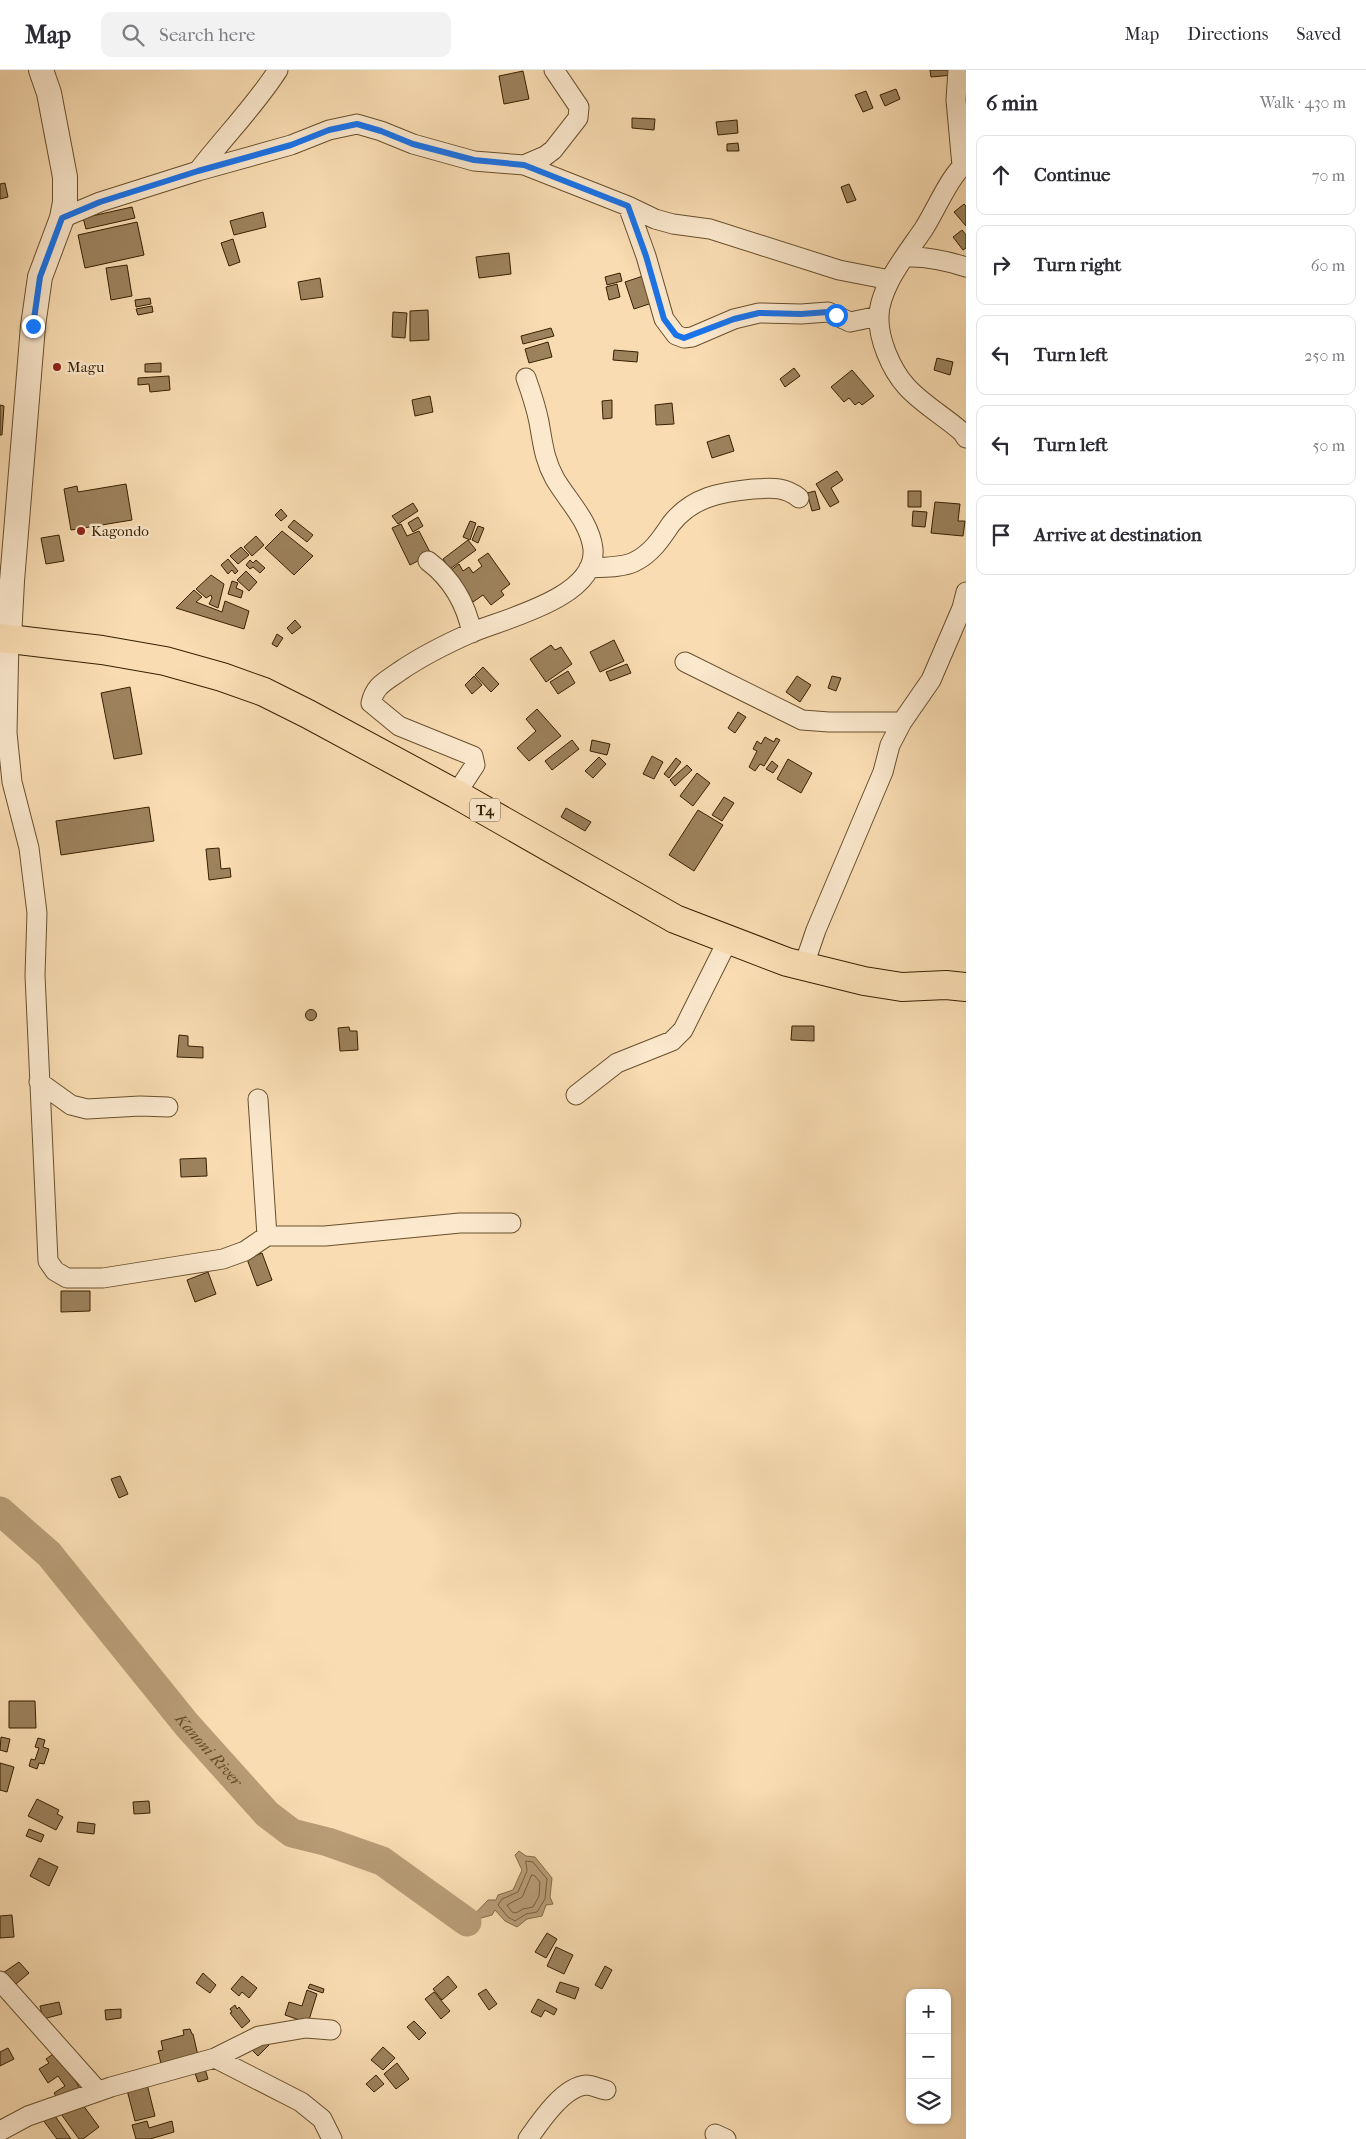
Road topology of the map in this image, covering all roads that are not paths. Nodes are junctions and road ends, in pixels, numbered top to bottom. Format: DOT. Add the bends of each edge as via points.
graph roads {
  1 [pos="41,70"];
  2 [pos="278,70"];
  3 [pos="554,70"];
  4 [pos="958,70"];
  5 [pos="964,164"];
  6 [pos="524,165"];
  7 [pos="198,171"];
  8 [pos="628,206"];
  9 [pos="62,218"];
  10 [pos="905,258"];
  11 [pos="966,266"];
  12 [pos="890,280"];
  13 [pos="878,316"];
  14 [pos="526,378"];
  15 [pos="966,438"];
  16 [pos="799,498"];
  17 [pos="428,561"];
  18 [pos="589,568"];
  19 [pos="965,603"];
  20 [pos="472,633"];
  21 [pos="5,638"];
  22 [pos="685,662"];
  23 [pos="902,722"];
  24 [pos="456,794"];
  25 [pos="728,940"];
  26 [pos="804,966"];
  27 [pos="966,987"];
  28 [pos="39,1082"];
  29 [pos="576,1095"];
  30 [pos="258,1099"];
  31 [pos="168,1107"];
  32 [pos="511,1223"];
  33 [pos="267,1236"];
  34 [pos="0,1981"];
  35 [pos="331,2030"];
  36 [pos="215,2058"];
  37 [pos="606,2090"];
  38 [pos="98,2091"];
  39 [pos="0,2131"];
  40 [pos="332,2139"];
  41 [pos="528,2139"];
  1 -- 9 [label="street" via="49,93 66,177"];
  2 -- 7 [label="street" via="264,92"];
  3 -- 6 [label="street" via="579,107 578,118 554,150"];
  4 -- 5 [label="street" via="956,100"];
  5 -- 10 [label="street"];
  6 -- 7 [label="street" via="474,160 413,144 357,124"];
  6 -- 8 [label="street"];
  7 -- 9 [label="street" via="100,202"];
  8 -- 12 [label="street" via="673,224 710,229 830,268"];
  8 -- 13 [label="street" via="664,319 676,335 692,337 734,319 759,313 828,312 850,322"];
  9 -- 21 [label="street" via="40,277 33,326"];
  10 -- 11 [label="street" via="941,259"];
  10 -- 12 [label="street"];
  12 -- 13 [label="street"];
  13 -- 15 [label="street" via="892,365 905,385"];
  14 -- 18 [label="street" via="539,420 544,455 586,526 593,549"];
  16 -- 18 [label="street" via="791,491 771,488 704,498 685,510 657,544 633,563"];
  17 -- 20 [label="street" via="461,599"];
  18 -- 20 [label="street" via="576,584 543,606"];
  19 -- 23 [label="street" via="931,680"];
  20 -- 24 [label="street" via="413,662 378,686 371,703 399,726 473,756 475,765"];
  21 -- 24 [label="highway, T4" via="111,651 165,661 222,677 264,692 308,714"];
  21 -- 28 [label="street" via="7,733 12,782 29,848 37,913 35,975"];
  22 -- 23 [label="street" via="802,720"];
  23 -- 26 [label="street" via="890,745 883,772"];
  24 -- 25 [label="highway, T4" via="675,919"];
  25 -- 26 [label="highway, T4"];
  25 -- 29 [label="street" via="683,1030 665,1044 617,1063"];
  26 -- 27 [label="highway, T4" via="902,987"];
  28 -- 31 [label="street" via="71,1105 88,1109"];
  28 -- 33 [label="street" via="48,1261 55,1271 67,1278 103,1278 148,1272 224,1259 245,1251"];
  30 -- 33 [label="street"];
  32 -- 33 [label="street" via="460,1223 325,1236"];
  34 -- 38 [label="street"];
  35 -- 36 [label="street" via="306,2028 259,2036"];
  36 -- 38 [label="street"];
  36 -- 40 [label="street" via="301,2102 322,2119"];
  37 -- 41 [label="street" via="586,2085 570,2091 550,2110"];
  38 -- 39 [label="street" via="28,2116"];
}
